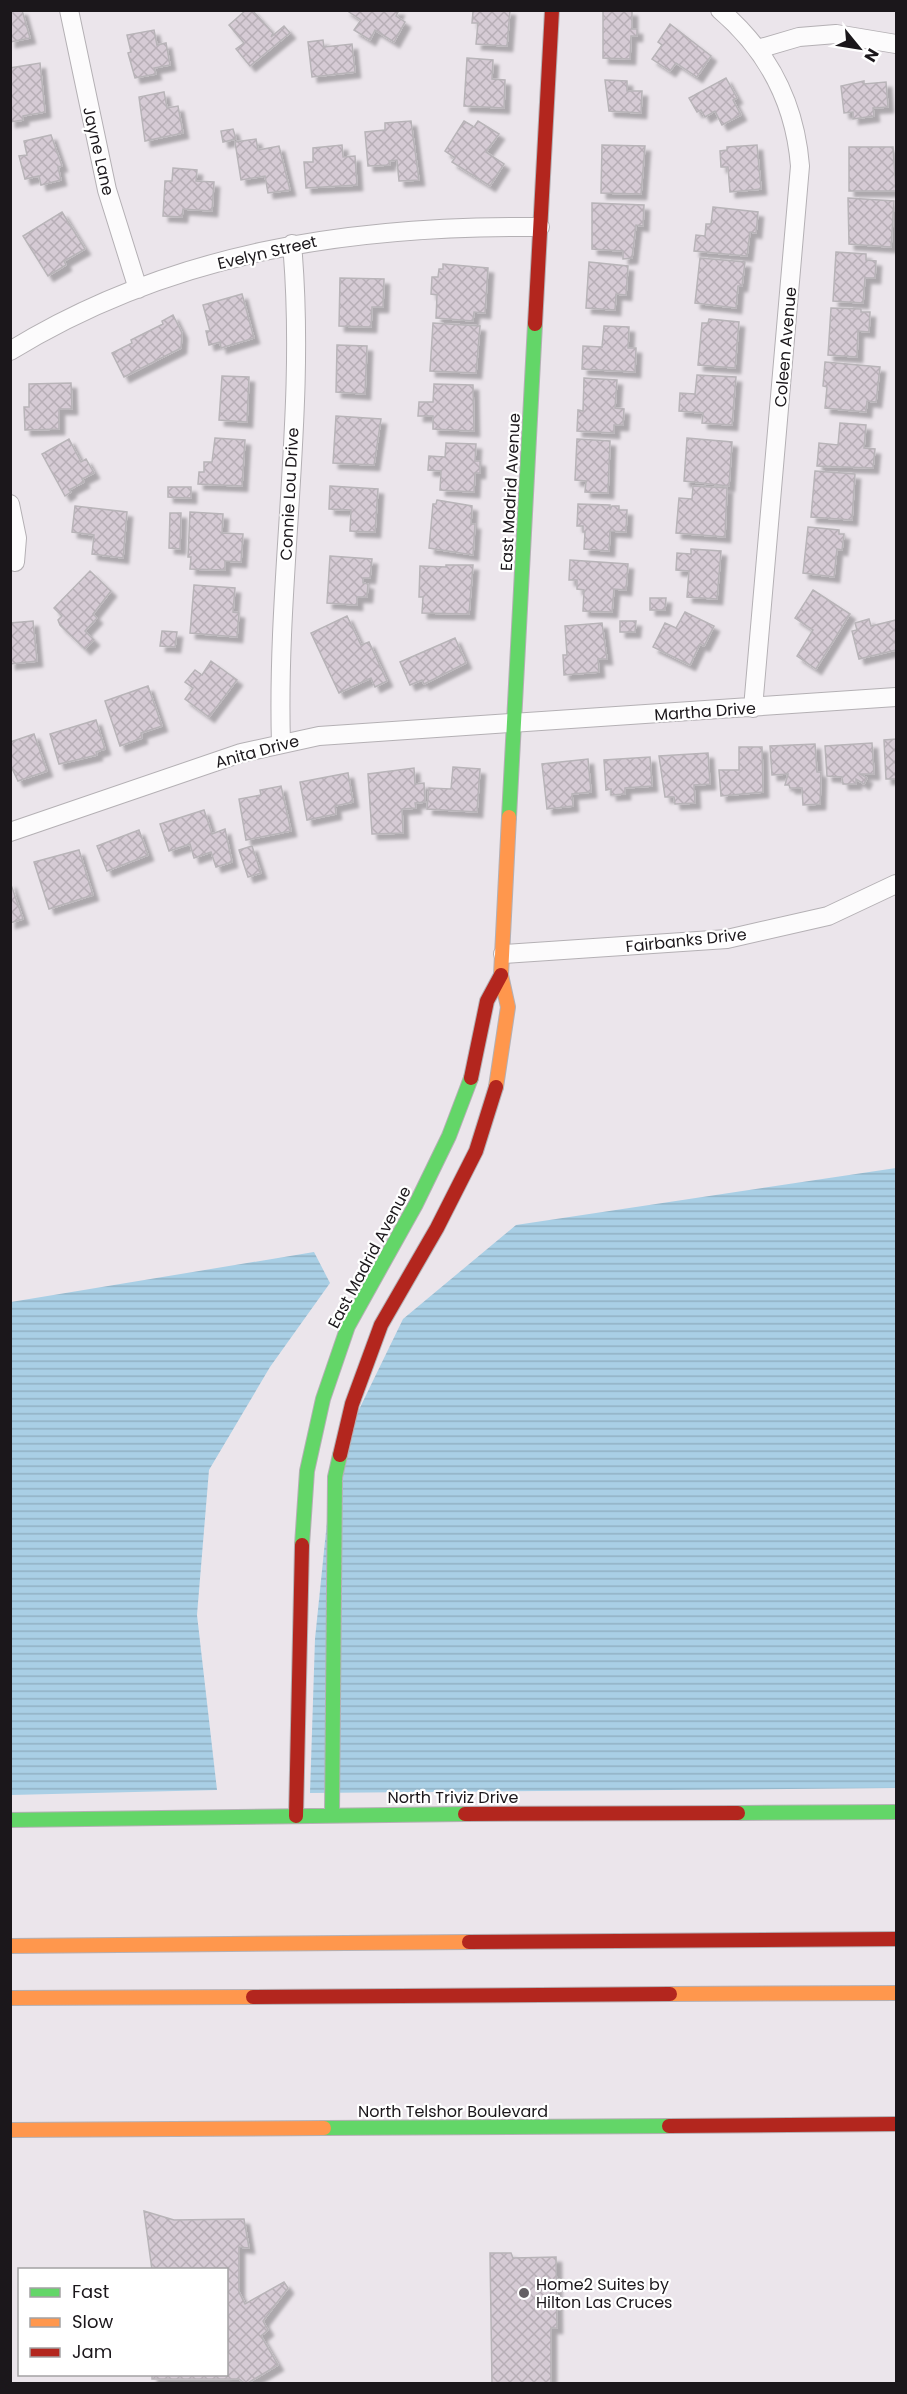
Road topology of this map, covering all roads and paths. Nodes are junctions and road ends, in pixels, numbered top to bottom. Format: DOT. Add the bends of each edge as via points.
graph roads {
  1 [pos="69,10"];
  2 [pos="552,10"];
  3 [pos="720,10"];
  4 [pos="897,44"];
  5 [pos="758,49"];
  6 [pos="540,227"];
  7 [pos="292,244"];
  8 [pos="138,289"];
  9 [pos="10,351"];
  10 [pos="10,504"];
  11 [pos="15,562"];
  12 [pos="897,697"];
  13 [pos="753,708"];
  14 [pos="514,723"];
  15 [pos="281,744"];
  16 [pos="10,831"];
  17 [pos="897,884"];
  18 [pos="503,954"];
  19 [pos="501,975"];
  20 [pos="897,1812"];
  21 [pos="332,1815"];
  22 [pos="296,1816"];
  23 [pos="10,1820"];
  24 [pos="897,1939"];
  25 [pos="10,1946"];
  26 [pos="897,1993"];
  27 [pos="10,1998"];
  28 [pos="897,2124"];
  29 [pos="10,2130"];
  1 -- 8 [label="street, Jayne Lane" via="107,190"];
  2 -- 6 [label="main road, East Madrid Avenue"];
  3 -- 5 [label="street, Coleen Avenue"];
  4 -- 5 [label="street" via="836,34 799,37"];
  5 -- 13 [label="street, Coleen Avenue" via="789,106 800,166"];
  6 -- 7 [label="street, Evelyn Street" via="425,228"];
  6 -- 14 [label="main road, East Madrid Avenue"];
  7 -- 8 [label="street, Evelyn Street" via="218,262"];
  7 -- 15 [label="street, Connie Lou Drive" via="298,332 279,680"];
  8 -- 9 [label="street, Evelyn Street" via="79,313"];
  10 -- 11 [label="street" via="17,538"];
  12 -- 13 [label="street, Martha Drive"];
  13 -- 14 [label="street, Martha Drive"];
  14 -- 15 [label="street, Anita Drive" via="340,734"];
  14 -- 18 [label="main road, East Madrid Avenue"];
  15 -- 16 [label="street, Anita Drive" via="222,759"];
  17 -- 18 [label="street, Fairbanks Drive" via="828,916 727,939"];
  18 -- 19 [label="main road, East Madrid Avenue"];
  19 -- 21 [label="main road, East Madrid Avenue" via="508,1007 499,1077 477,1151 381,1325 352,1404 335,1477"];
  19 -- 22 [label="main road, East Madrid Avenue" via="487,1001 470,1083 449,1136 348,1326 323,1399 307,1471 300,1569"];
  20 -- 21 [label="main road, North Triviz Drive"];
  21 -- 22 [label="main road, North Triviz Drive"];
  22 -- 23 [label="main road, North Triviz Drive"];
  24 -- 25 [label="main road"];
  26 -- 27 [label="main road"];
  28 -- 29 [label="main road, North Telshor Boulevard"];
}
